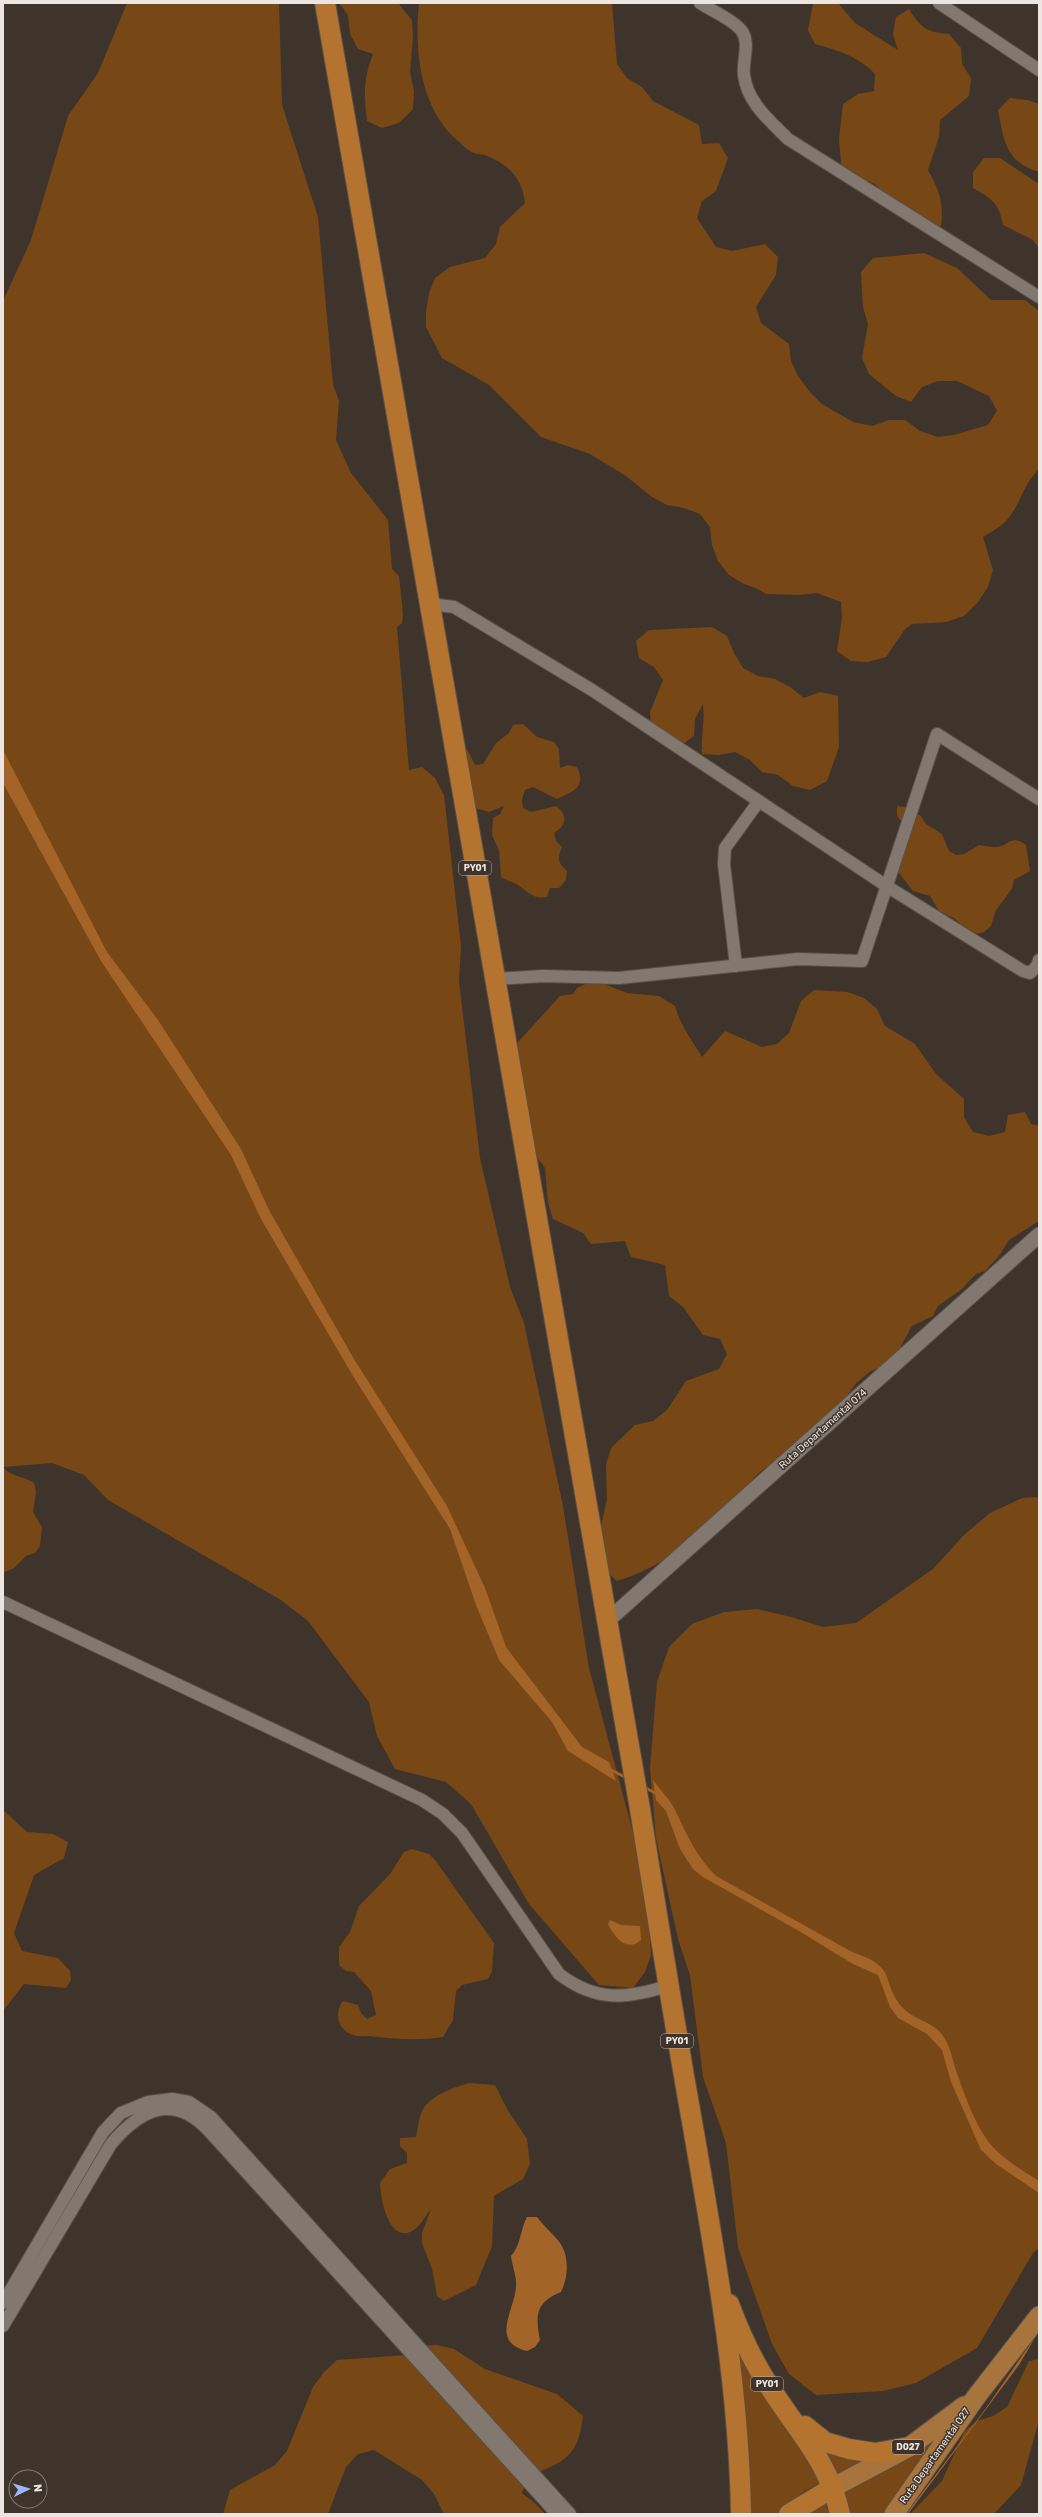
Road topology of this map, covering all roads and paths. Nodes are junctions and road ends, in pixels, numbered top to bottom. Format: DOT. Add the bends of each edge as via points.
graph roads {
  1 [pos="325,3"];
  2 [pos="700,3"];
  3 [pos="939,3"];
  4 [pos="1039,70"];
  5 [pos="1039,297"];
  6 [pos="430,604"];
  7 [pos="1039,799"];
  8 [pos="759,801"];
  9 [pos="888,887"];
  10 [pos="1039,960"];
  11 [pos="736,966"];
  12 [pos="495,979"];
  13 [pos="1039,1235"];
  14 [pos="3,1602"];
  15 [pos="606,1622"];
  16 [pos="668,1986"];
  17 [pos="718,2272"];
  18 [pos="3,2303"];
  19 [pos="1039,2316"];
  20 [pos="3,2326"];
  21 [pos="976,2397"];
  22 [pos="789,2413"];
  23 [pos="909,2447"];
  24 [pos="834,2487"];
  25 [pos="557,2514"];
  26 [pos="570,2514"];
  27 [pos="741,2514"];
  28 [pos="789,2514"];
  29 [pos="840,2514"];
  30 [pos="894,2514"];
  1 -- 6 [label="highway, PY01"];
  2 -- 5 [label="street" via="740,29 745,38 744,75 750,96 761,112 788,139"];
  3 -- 4 [label="street"];
  6 -- 8 [label="street" via="454,607 592,690"];
  6 -- 12 [label="highway, PY01"];
  7 -- 9 [label="street" via="937,734"];
  8 -- 9 [label="street"];
  8 -- 11 [label="street" via="726,848 724,864"];
  9 -- 10 [label="street" via="1023,971 1030,973"];
  9 -- 11 [label="street" via="862,961 798,959"];
  11 -- 12 [label="street" via="619,978 543,976"];
  12 -- 15 [label="highway, PY01"];
  13 -- 15 [label="street, Ruta Departamental 074"];
  14 -- 16 [label="street" via="422,1800 443,1814 462,1833 559,1974 576,1988 622,1997"];
  15 -- 16 [label="highway, PY01" via="640,1809"];
  16 -- 17 [label="highway, PY01"];
  17 -- 22 [label="highway, PY01" via="751,2357"];
  17 -- 27 [label="highway, PY01" via="739,2444"];
  18 -- 26 [label="street" via="103,2132 121,2113 148,2102 172,2099 189,2102 211,2117"];
  19 -- 21 [label="main road, Ruta Departamental 027 / D027"];
  20 -- 25 [label="street" via="110,2144 141,2115 170,2109 185,2112 209,2131"];
  21 -- 23 [label="main road, Ruta Departamental 027 / D027"];
  21 -- 30 [label="main road, Ruta Departamental 027 / D027"];
  22 -- 23 [label="highway" via="825,2442 849,2449 875,2453"];
  22 -- 24 [label="highway, PY01"];
  23 -- 24 [label="main road, Ruta Departamental 027 / D027"];
  24 -- 28 [label="highway"];
  24 -- 29 [label="highway, PY01"];
}
